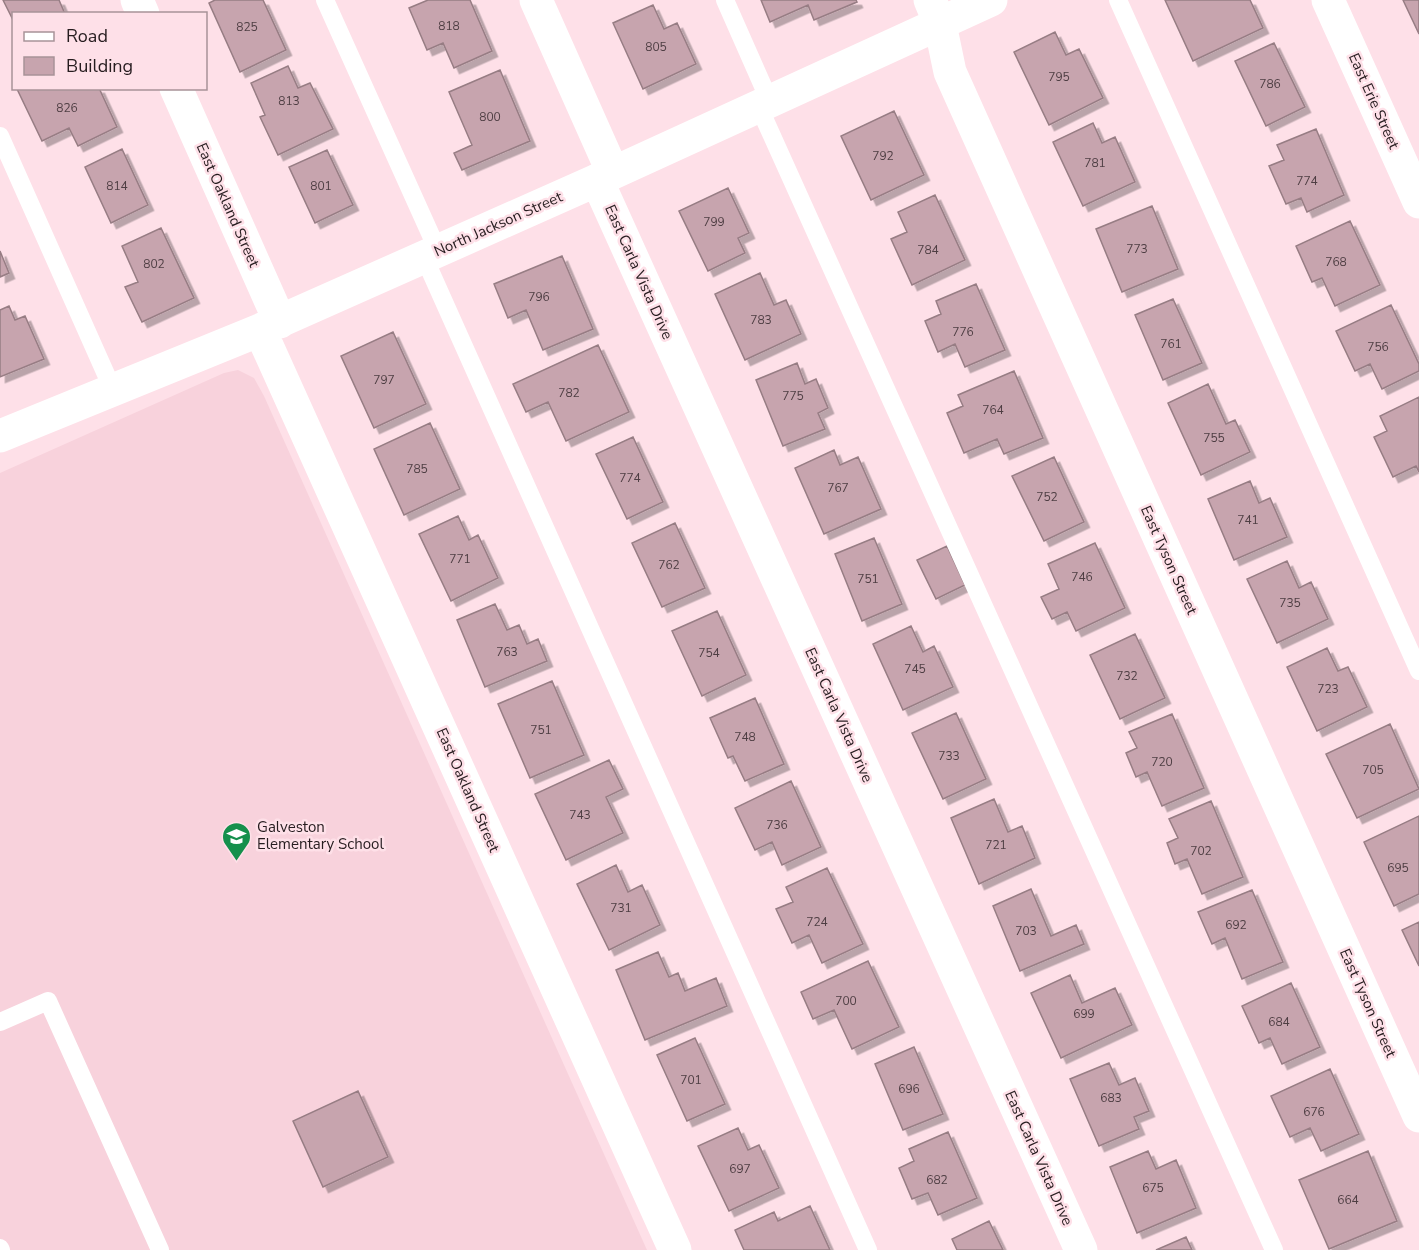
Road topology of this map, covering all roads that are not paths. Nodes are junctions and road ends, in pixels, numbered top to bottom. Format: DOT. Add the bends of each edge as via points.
graph roads {
  1 [pos="325,0"];
  2 [pos="536,0"];
  3 [pos="725,0"];
  4 [pos="991,0"];
  5 [pos="1118,0"];
  6 [pos="1328,0"];
  7 [pos="935,12"];
  8 [pos="177,90"];
  9 [pos="764,104"];
  10 [pos="0,136"];
  11 [pos="605,177"];
  12 [pos="1419,202"];
  13 [pos="431,254"];
  14 [pos="270,326"];
  15 [pos="113,390"];
  16 [pos="0,436"];
  17 [pos="1419,671"];
  18 [pos="0,1022"];
  19 [pos="1419,1116"];
  20 [pos="160,1250"];
  21 [pos="675,1250"];
  22 [pos="868,1250"];
  23 [pos="1081,1250"];
  24 [pos="1274,1250"];
  1 -- 13 [label="lane"];
  2 -- 11 [label="street, East Carla Vista Drive"];
  3 -- 9 [label="lane"];
  4 -- 7 [label="street, North Jackson Street"];
  5 -- 17 [label="lane"];
  6 -- 12 [label="street, East Erie Street"];
  7 -- 9 [label="street, North Jackson Street"];
  7 -- 19 [label="street, East Tyson Street" via="950,72"];
  8 -- 14 [label="street, East Oakland Street"];
  9 -- 11 [label="street, North Jackson Street"];
  9 -- 24 [label="lane"];
  10 -- 15 [label="lane"];
  11 -- 13 [label="street, North Jackson Street"];
  11 -- 23 [label="street, East Carla Vista Drive"];
  13 -- 14 [label="street, North Jackson Street"];
  13 -- 22 [label="lane"];
  14 -- 15 [label="street, North Jackson Street"];
  14 -- 21 [label="street, East Oakland Street"];
  15 -- 16 [label="street, North Jackson Street"];
  18 -- 20 [label="lane" via="48,1000"];
}
